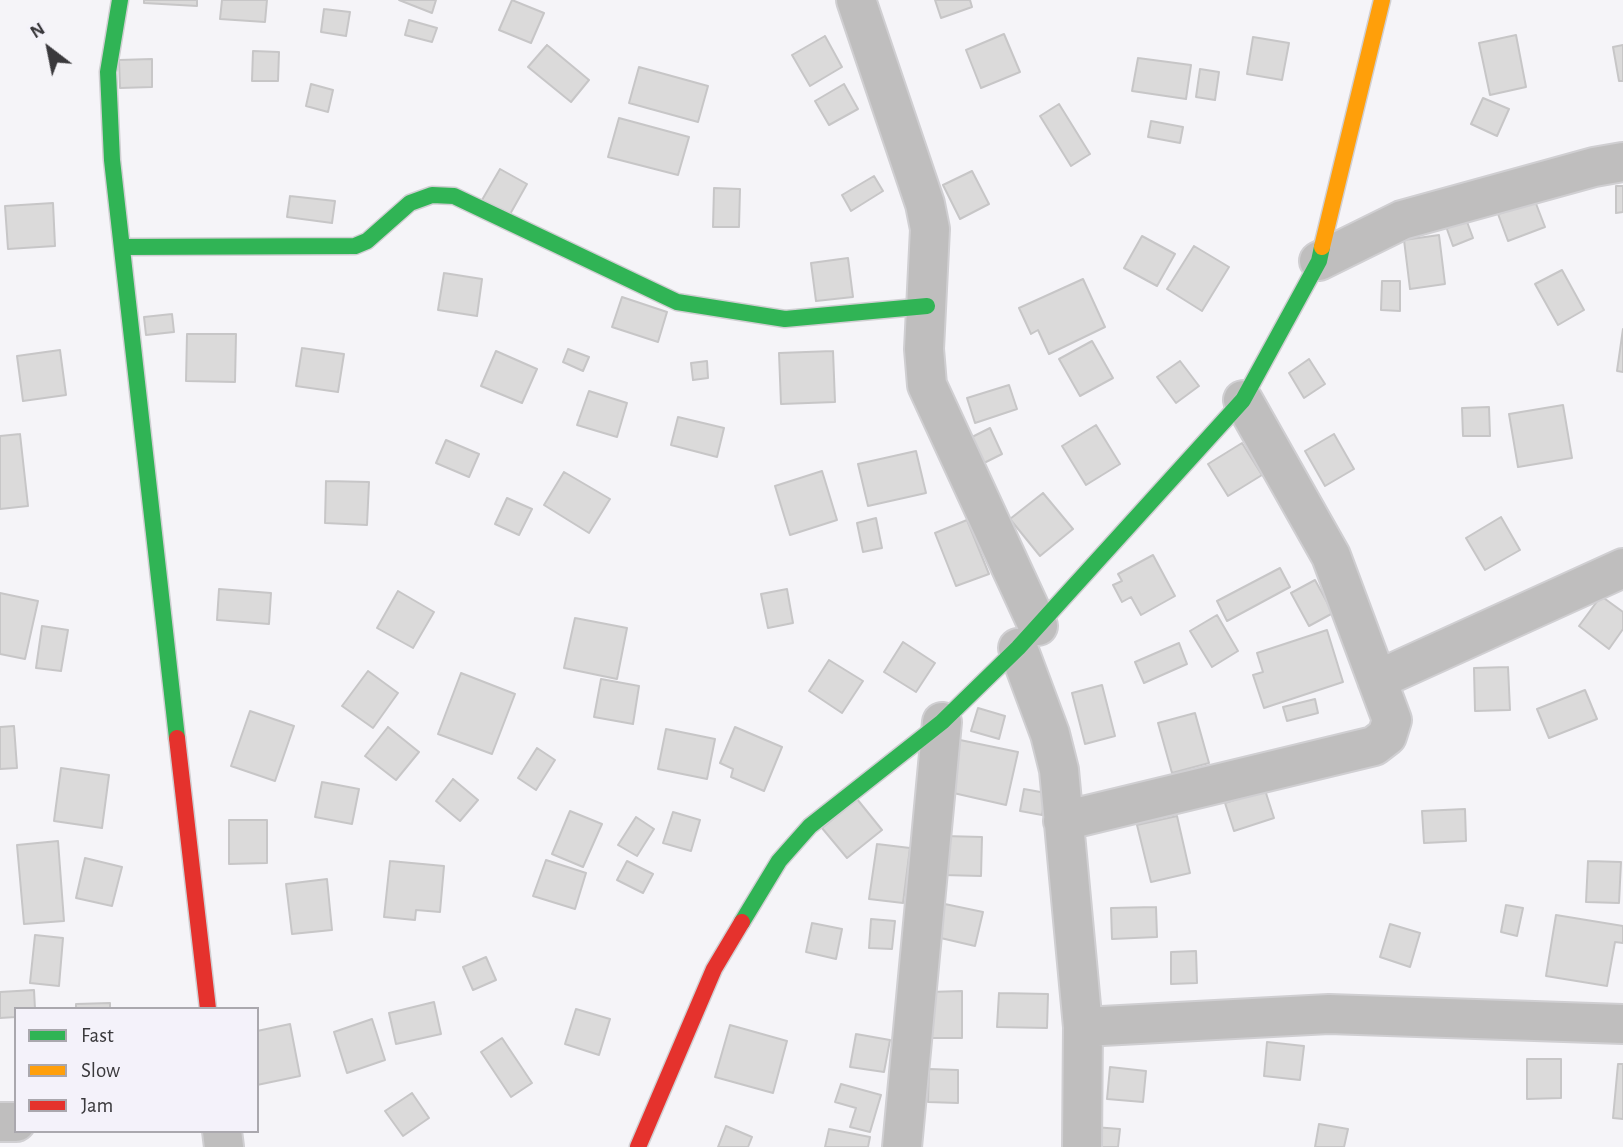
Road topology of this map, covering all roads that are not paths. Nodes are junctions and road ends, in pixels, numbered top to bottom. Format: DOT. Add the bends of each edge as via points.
graph roads {
  1 [pos="120,0"];
  2 [pos="856,0"];
  3 [pos="1382,0"];
  4 [pos="1623,162"];
  5 [pos="123,247"];
  6 [pos="1319,261"];
  7 [pos="927,306"];
  8 [pos="1242,400"];
  9 [pos="1623,568"];
  10 [pos="1028,637"];
  11 [pos="1377,680"];
  12 [pos="942,722"];
  13 [pos="1063,821"];
  14 [pos="208,1007"];
  15 [pos="1623,1024"];
  16 [pos="1083,1027"];
  17 [pos="638,1147"];
  18 [pos="902,1147"];
  19 [pos="1082,1147"];
  1 -- 5 [label="street" via="108,72 112,160"];
  2 -- 7 [label="street" via="925,204 930,229"];
  3 -- 6 [label="street"];
  4 -- 6 [label="street" via="1402,220"];
  5 -- 7 [label="street" via="355,246 410,203 432,195 454,196 677,302 786,319"];
  5 -- 14 [label="street"];
  6 -- 8 [label="street"];
  7 -- 10 [label="street" via="927,385"];
  8 -- 10 [label="street"];
  8 -- 11 [label="street" via="1331,556"];
  9 -- 11 [label="street"];
  10 -- 12 [label="street"];
  10 -- 13 [label="street" via="1059,770"];
  11 -- 13 [label="street" via="1392,720 1387,736 1374,746"];
  12 -- 17 [label="street" via="844,796 779,861 714,970"];
  12 -- 18 [label="street"];
  13 -- 16 [label="street"];
  15 -- 16 [label="street" via="1329,1014"];
  16 -- 19 [label="street"];
}
